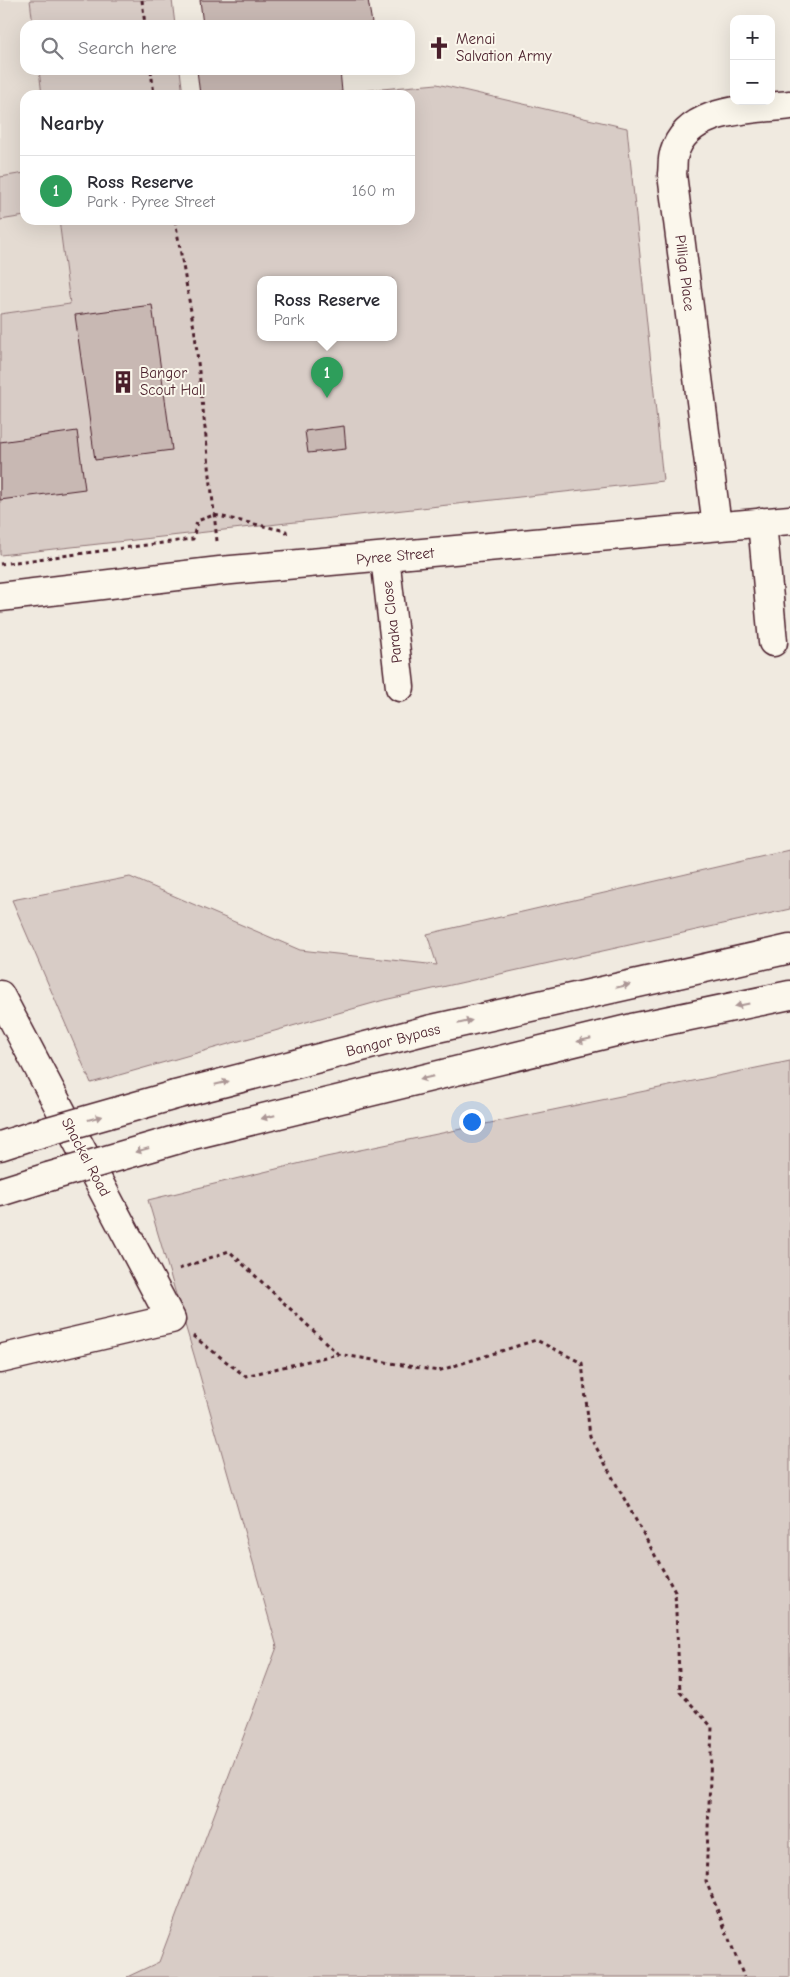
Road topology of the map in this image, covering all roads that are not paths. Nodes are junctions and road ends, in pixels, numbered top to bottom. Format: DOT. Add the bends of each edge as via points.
graph roads {
  1 [pos="790,105"];
  2 [pos="790,520"];
  3 [pos="762,522"];
  4 [pos="718,526"];
  5 [pos="385,557"];
  6 [pos="0,597"];
  7 [pos="773,642"];
  8 [pos="400,687"];
  9 [pos="790,949"];
  10 [pos="790,994"];
  11 [pos="0,995"];
  12 [pos="0,1146"];
  13 [pos="0,1192"];
  14 [pos="0,1359"];
  1 -- 4 [label="street, Pilliga Place" via="714,115 694,124 674,154 672,174"];
  2 -- 3 [label="street, Pyree Street"];
  3 -- 4 [label="street, Pyree Street"];
  3 -- 7 [label="street"];
  4 -- 5 [label="street, Pyree Street"];
  5 -- 6 [label="street, Pyree Street" via="220,571"];
  5 -- 8 [label="street, Paraka Close"];
  12 -- 9 [label="street, Bangor Bypass, one-way, bridge" via="175,1095 428,1030"];
  10 -- 13 [label="street, one-way, bridge" via="623,1030 189,1136"];
  11 -- 14 [label="street, Shackel Road" via="171,1319"];
}
